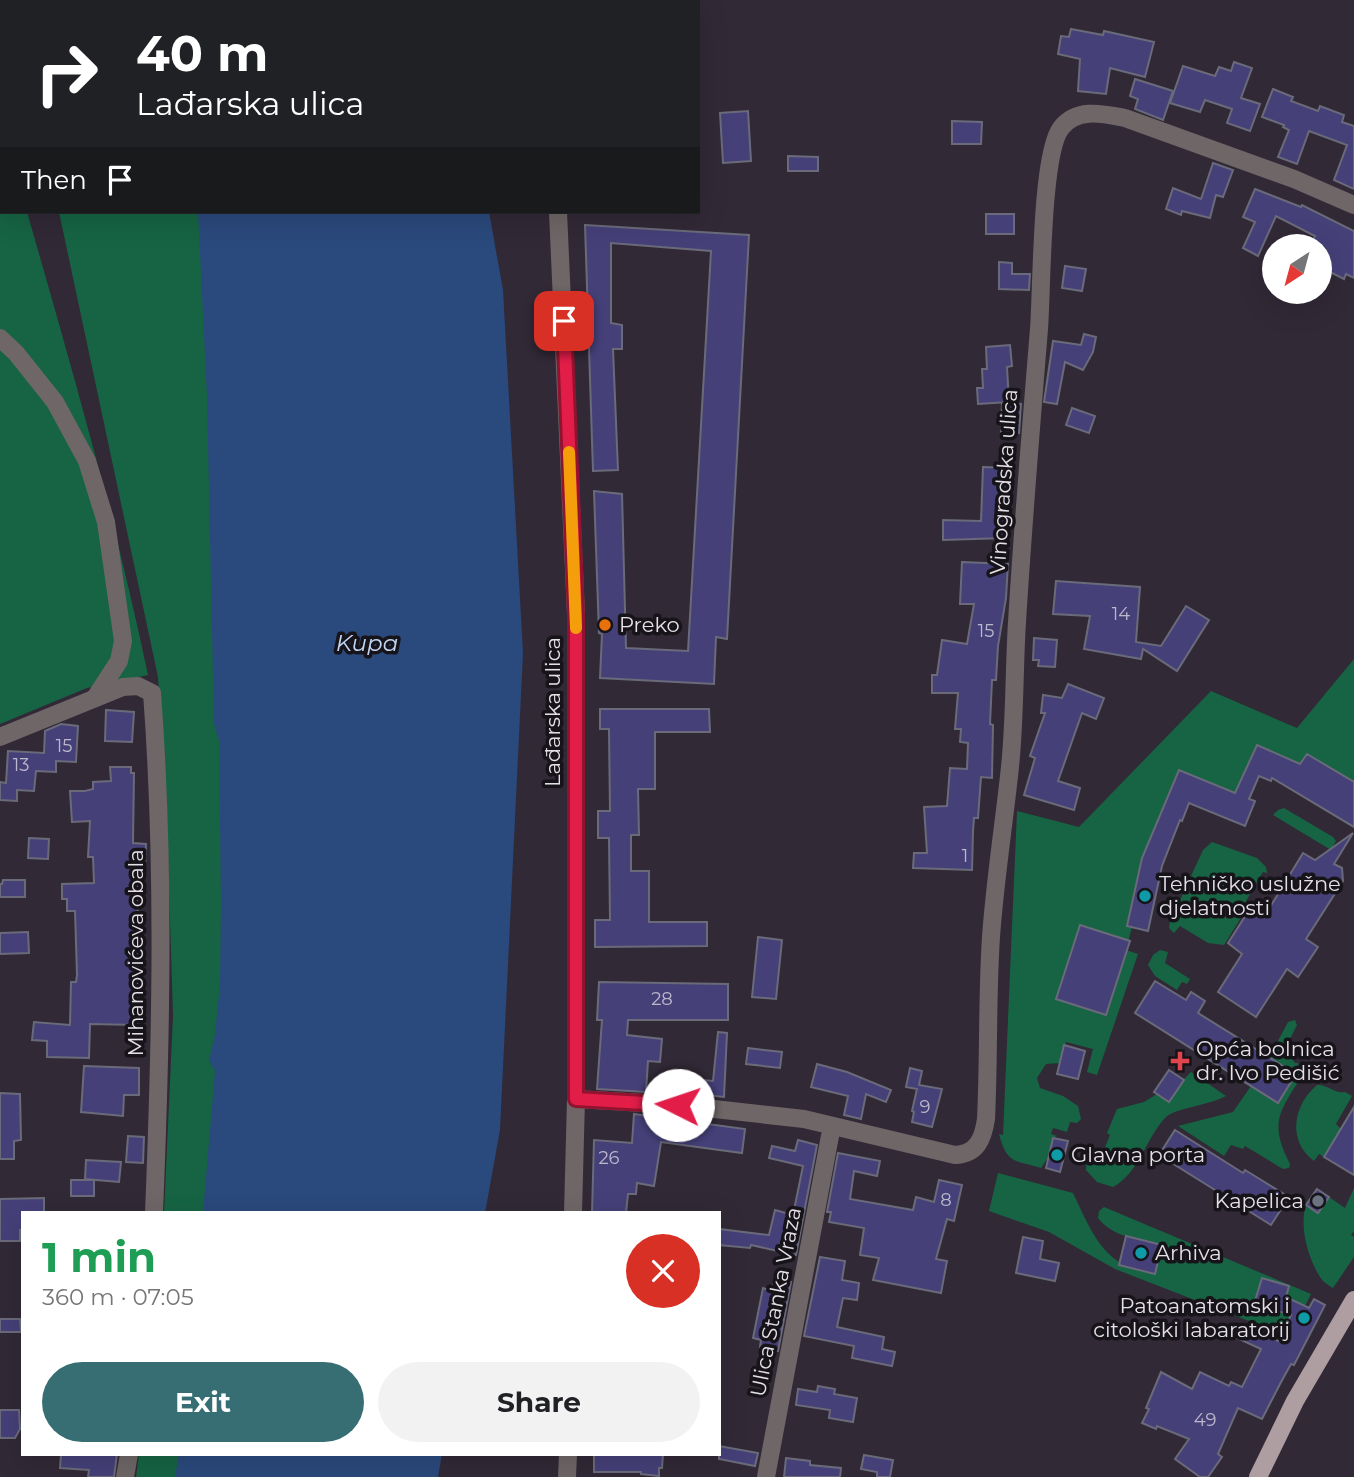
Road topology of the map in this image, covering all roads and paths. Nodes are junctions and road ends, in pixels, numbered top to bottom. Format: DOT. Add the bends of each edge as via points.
graph roads {
  1 [pos="1354,205"];
  2 [pos="558,214"];
  3 [pos="0,338"];
  4 [pos="93,701"];
  5 [pos="0,737"];
  6 [pos="576,1099"];
  7 [pos="830,1136"];
  8 [pos="154,1211"];
  9 [pos="573,1211"];
  10 [pos="1354,1300"];
  11 [pos="129,1456"];
  12 [pos="568,1456"];
  13 [pos="125,1477"];
  14 [pos="567,1477"];
  15 [pos="766,1477"];
  16 [pos="1258,1477"];
  1 -- 6 [label="street, Vinogradska ulica" via="1125,118 1088,113 1059,129 1048,171 1010,765 992,926 986,1119 983,1136 972,1151 955,1155 780,1116"];
  2 -- 6 [label="street, Lađarska ulica" via="576,615"];
  3 -- 4 [label="street" via="54,402 86,461 106,522 123,641 119,662"];
  4 -- 5 [label="street"];
  4 -- 8 [label="street, Mihanovićeva obala" via="123,687 138,686 152,693 160,867"];
  6 -- 9 [label="street, Lađarska ulica"];
  7 -- 15 [label="street, Ulica Stanka Vraza"];
  10 -- 16 [label="main road" via="1295,1401"];
  11 -- 13 [label="street"];
  12 -- 14 [label="street"];
}
